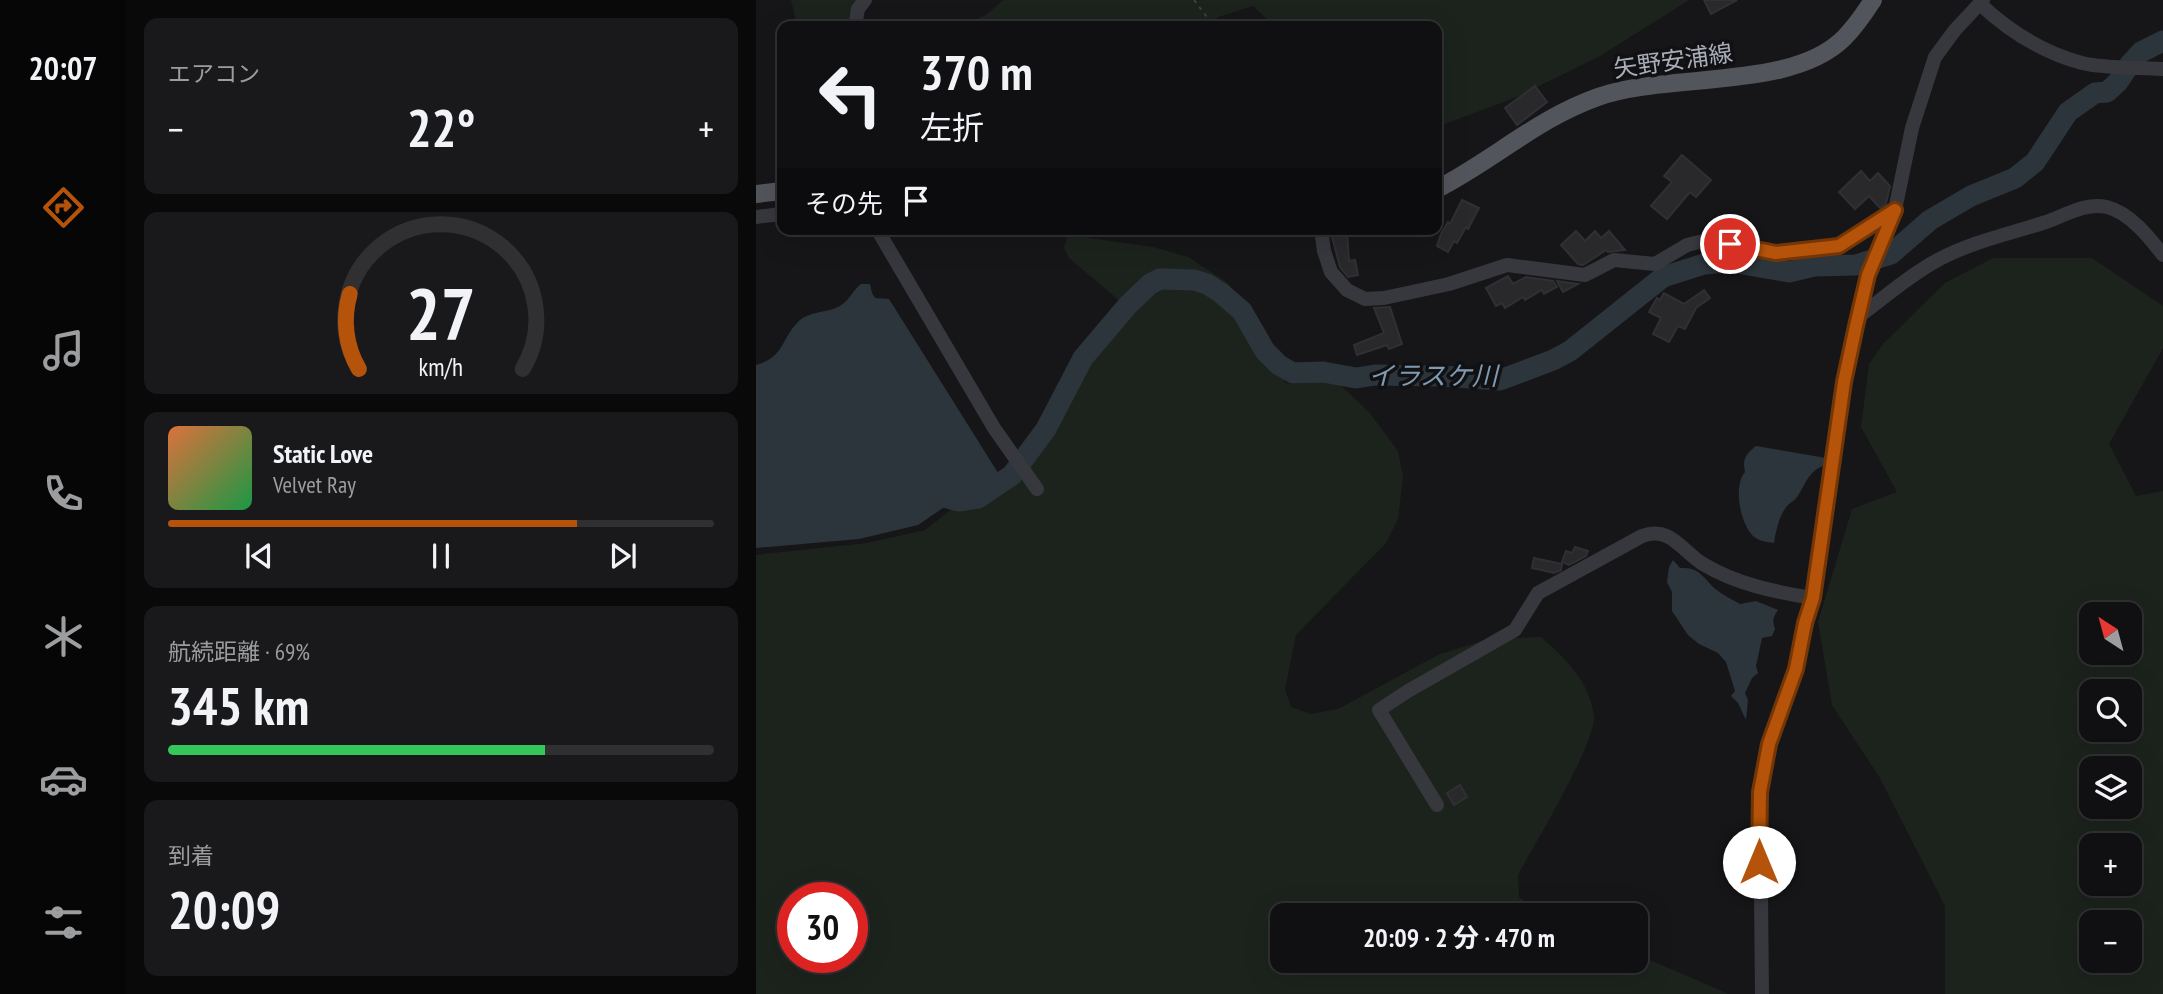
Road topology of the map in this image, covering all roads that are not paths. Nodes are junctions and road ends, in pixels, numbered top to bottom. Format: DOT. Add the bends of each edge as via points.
graph roads {
  1 [pos="865,0"];
  2 [pos="1872,0"];
  3 [pos="1981,2"];
  4 [pos="856,21"];
  5 [pos="2163,69"];
  6 [pos="1442,186"];
  7 [pos="777,192"];
  8 [pos="756,194"];
  9 [pos="1895,210"];
  10 [pos="777,215"];
  11 [pos="756,217"];
  12 [pos="881,235"];
  13 [pos="1322,235"];
  14 [pos="2163,255"];
  15 [pos="1858,317"];
  16 [pos="1037,489"];
  17 [pos="1813,598"];
  18 [pos="1437,805"];
  19 [pos="1762,994"];
  1 -- 4 [label="street"];
  2 -- 6 [label="main road, 矢野安浦線" via="1842,40 1786,69 1659,83 1600,96 1552,116"];
  3 -- 5 [label="street" via="2011,29 2049,51 2083,63"];
  3 -- 9 [label="street" via="1935,57 1912,128"];
  7 -- 8 [label="main road"];
  9 -- 13 [label="street" via="1839,246 1816,250 1776,253 1707,240 1687,245 1655,264 1614,260 1585,275 1507,264 1449,284 1366,299 1347,290 1331,272"];
  9 -- 15 [label="street" via="1868,275"];
  10 -- 11 [label="street"];
  12 -- 16 [label="street" via="994,428"];
  14 -- 15 [label="street" via="2129,219 2111,208 2084,207 1934,262"];
  15 -- 17 [label="street" via="1844,382"];
  17 -- 18 [label="street" via="1774,592 1724,575 1679,543 1652,531 1538,593 1515,630 1379,710"];
  17 -- 19 [label="street" via="1796,669 1769,744 1760,792"];
}
